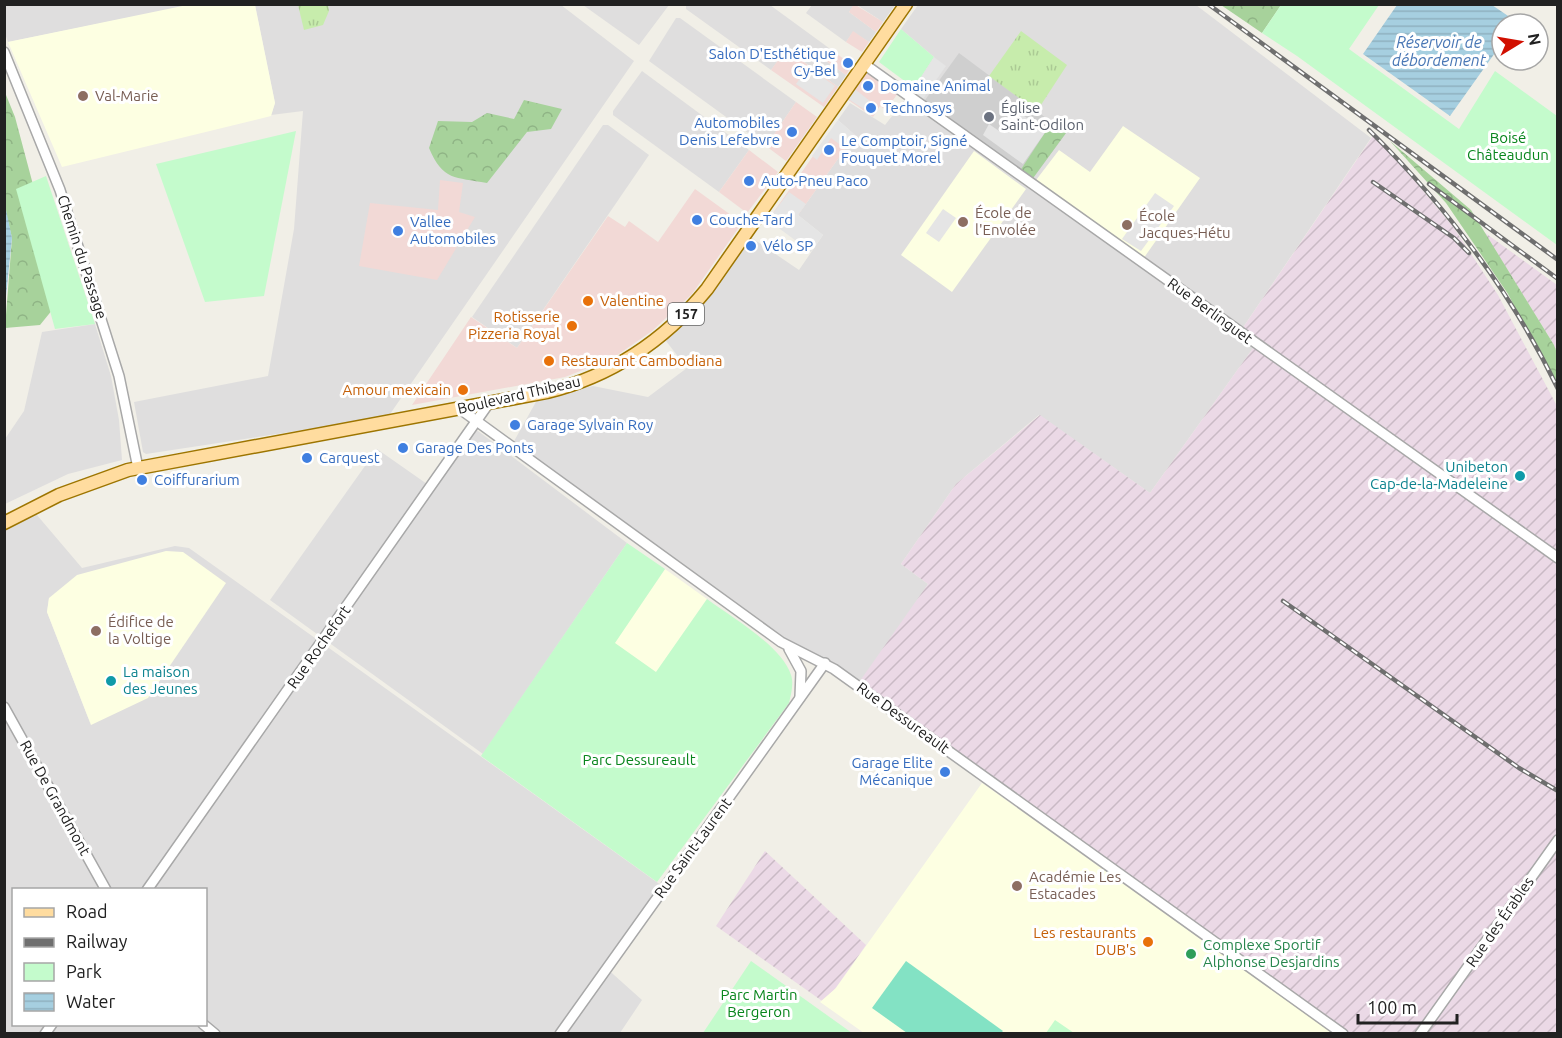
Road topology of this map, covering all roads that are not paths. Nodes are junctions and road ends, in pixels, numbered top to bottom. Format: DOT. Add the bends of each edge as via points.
graph roads {
  1 [pos="906,4"];
  2 [pos="4,52"];
  3 [pos="864,64"];
  4 [pos="489,404"];
  5 [pos="460,409"];
  6 [pos="476,422"];
  7 [pos="138,468"];
  8 [pos="4,523"];
  9 [pos="1557,558"];
  10 [pos="785,645"];
  11 [pos="825,663"];
  12 [pos="797,703"];
  13 [pos="4,707"];
  14 [pos="1557,840"];
  15 [pos="105,888"];
  16 [pos="148,888"];
  17 [pos="561,1034"];
  18 [pos="1343,1034"];
  19 [pos="1420,1034"];
  1 -- 3 [label="main road, Boulevard Thibeau / 157"];
  2 -- 7 [label="street, Chemin du Passage" via="63,197 120,376"];
  3 -- 4 [label="main road, Boulevard Thibeau / 157" via="713,282 674,325 638,353 596,377"];
  3 -- 9 [label="street, Rue Berlinguet"];
  4 -- 5 [label="main road, Boulevard Thibeau / 157"];
  4 -- 6 [label="street, Rue Rochefort"];
  5 -- 6 [label="street, Rue Dessureault"];
  5 -- 7 [label="main road, Boulevard Thibeau / 157"];
  6 -- 10 [label="street, Rue Dessureault"];
  6 -- 16 [label="street, Rue Rochefort"];
  7 -- 8 [label="main road, Boulevard Thibeau / 157" via="59,495"];
  10 -- 11 [label="street, Rue Dessureault"];
  10 -- 12 [label="street" via="801,670 802,687"];
  11 -- 12 [label="street, Rue Saint-Laurent"];
  11 -- 18 [label="street, Rue Dessureault"];
  12 -- 17 [label="street, Rue Saint-Laurent"];
  13 -- 15 [label="street, Rue De Grandmont"];
  14 -- 19 [label="street, Rue des Érables"];
}
